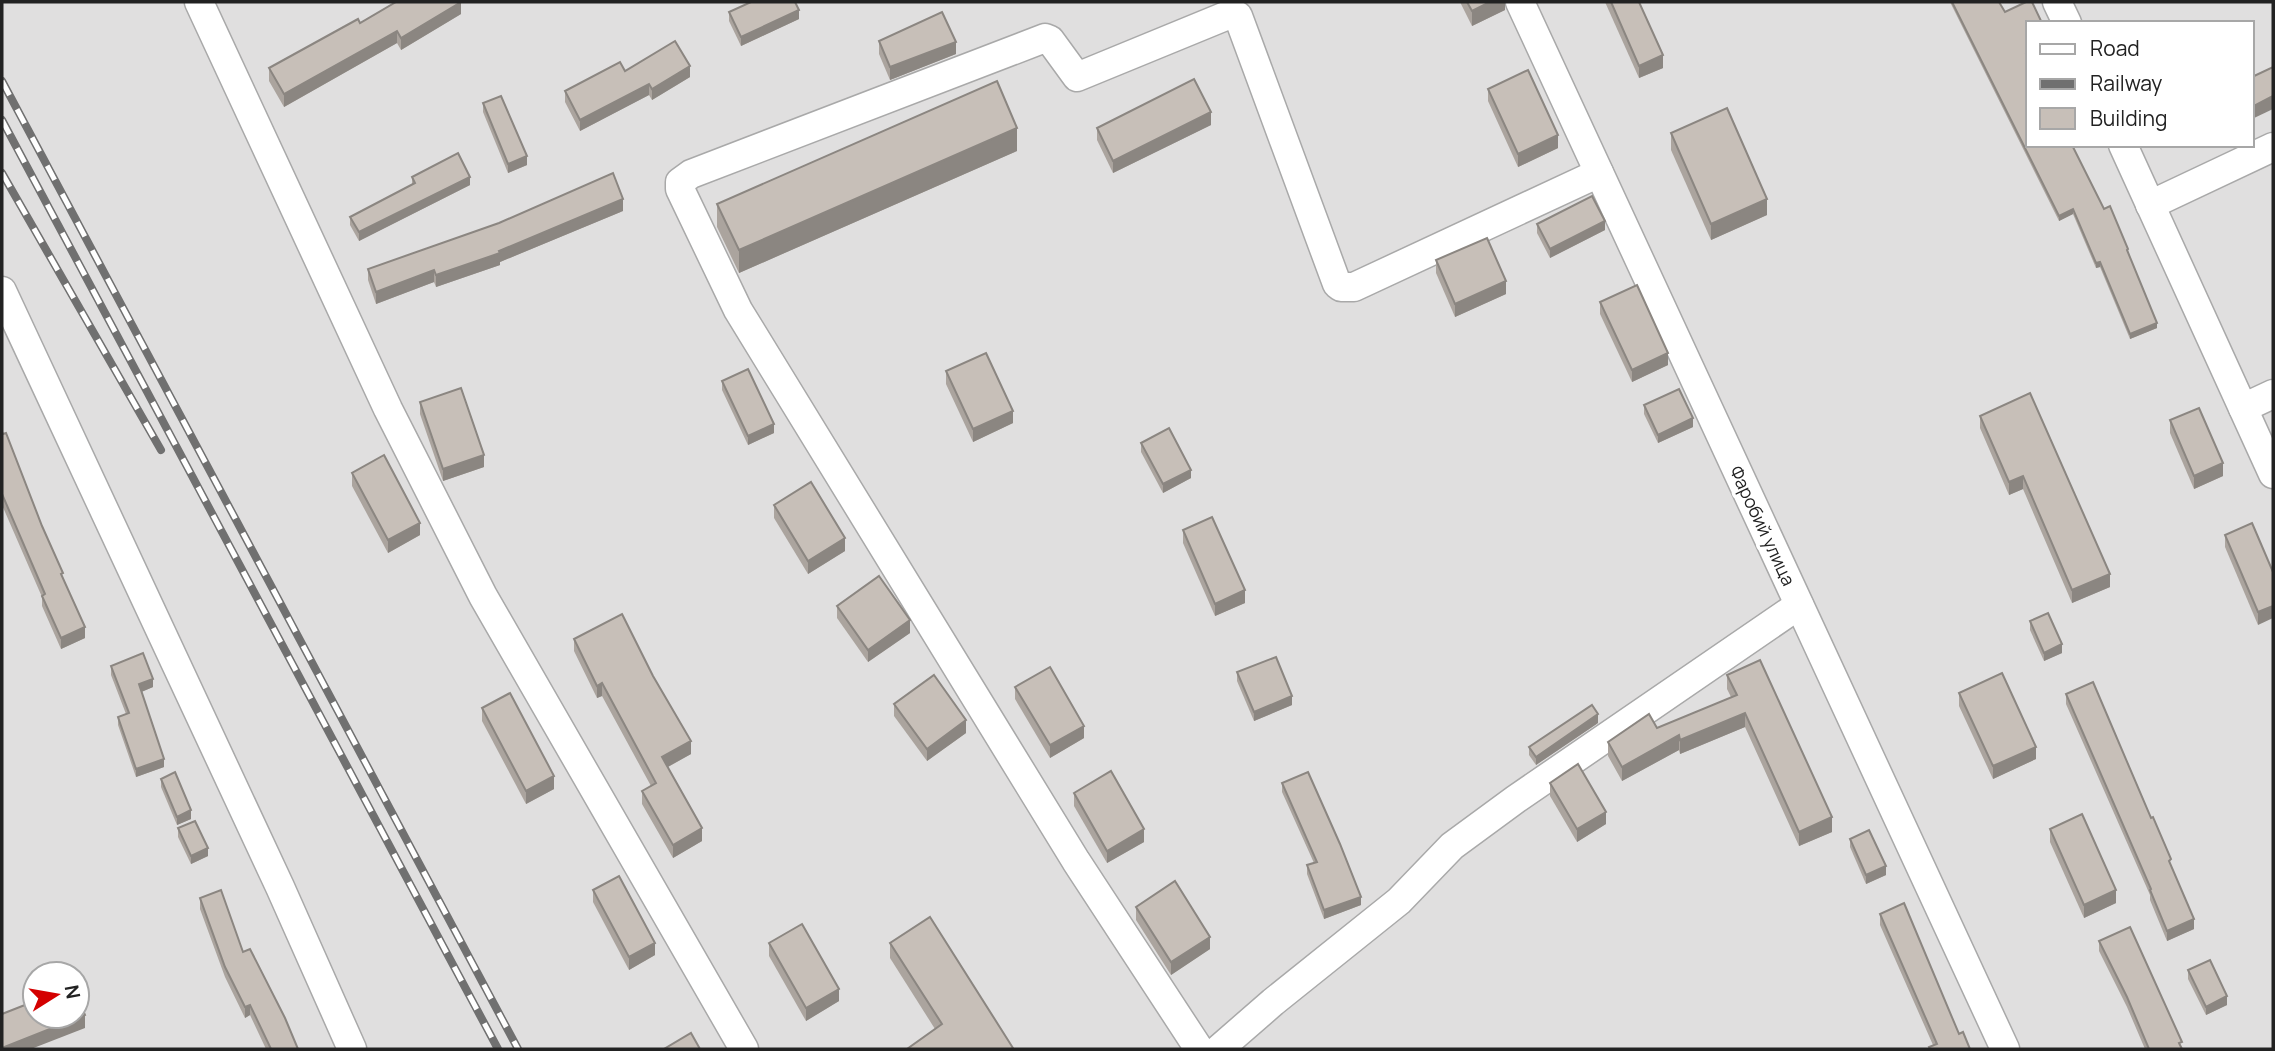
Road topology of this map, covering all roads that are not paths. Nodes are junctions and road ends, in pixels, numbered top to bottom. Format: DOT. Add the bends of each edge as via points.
graph roads {
  1 [pos="200,2"];
  2 [pos="1520,2"];
  3 [pos="2057,2"];
  4 [pos="2066,21"];
  5 [pos="2124,147"];
  6 [pos="2273,147"];
  7 [pos="1599,173"];
  8 [pos="2150,205"];
  9 [pos="2,291"];
  10 [pos="2273,394"];
  11 [pos="2243,408"];
  12 [pos="2273,474"];
  13 [pos="1799,605"];
  14 [pos="352,1049"];
  15 [pos="744,1049"];
  16 [pos="1199,1049"];
  17 [pos="1219,1049"];
  18 [pos="2005,1049"];
  1 -- 15 [label="street" via="388,409 483,596"];
  2 -- 7 [label="street, Фаробий улица"];
  3 -- 4 [label="street"];
  5 -- 8 [label="street"];
  6 -- 8 [label="street"];
  7 -- 13 [label="street, Фаробий улица"];
  7 -- 16 [label="street" via="1354,287 1341,287 1238,16 1233,13 1077,77 1045,38 680,182 738,310 1076,861"];
  8 -- 11 [label="street"];
  9 -- 14 [label="street"];
  10 -- 11 [label="street"];
  11 -- 12 [label="street"];
  13 -- 17 [label="street" via="1452,846 1399,901"];
  13 -- 18 [label="street, Фаробий улица"];
}
